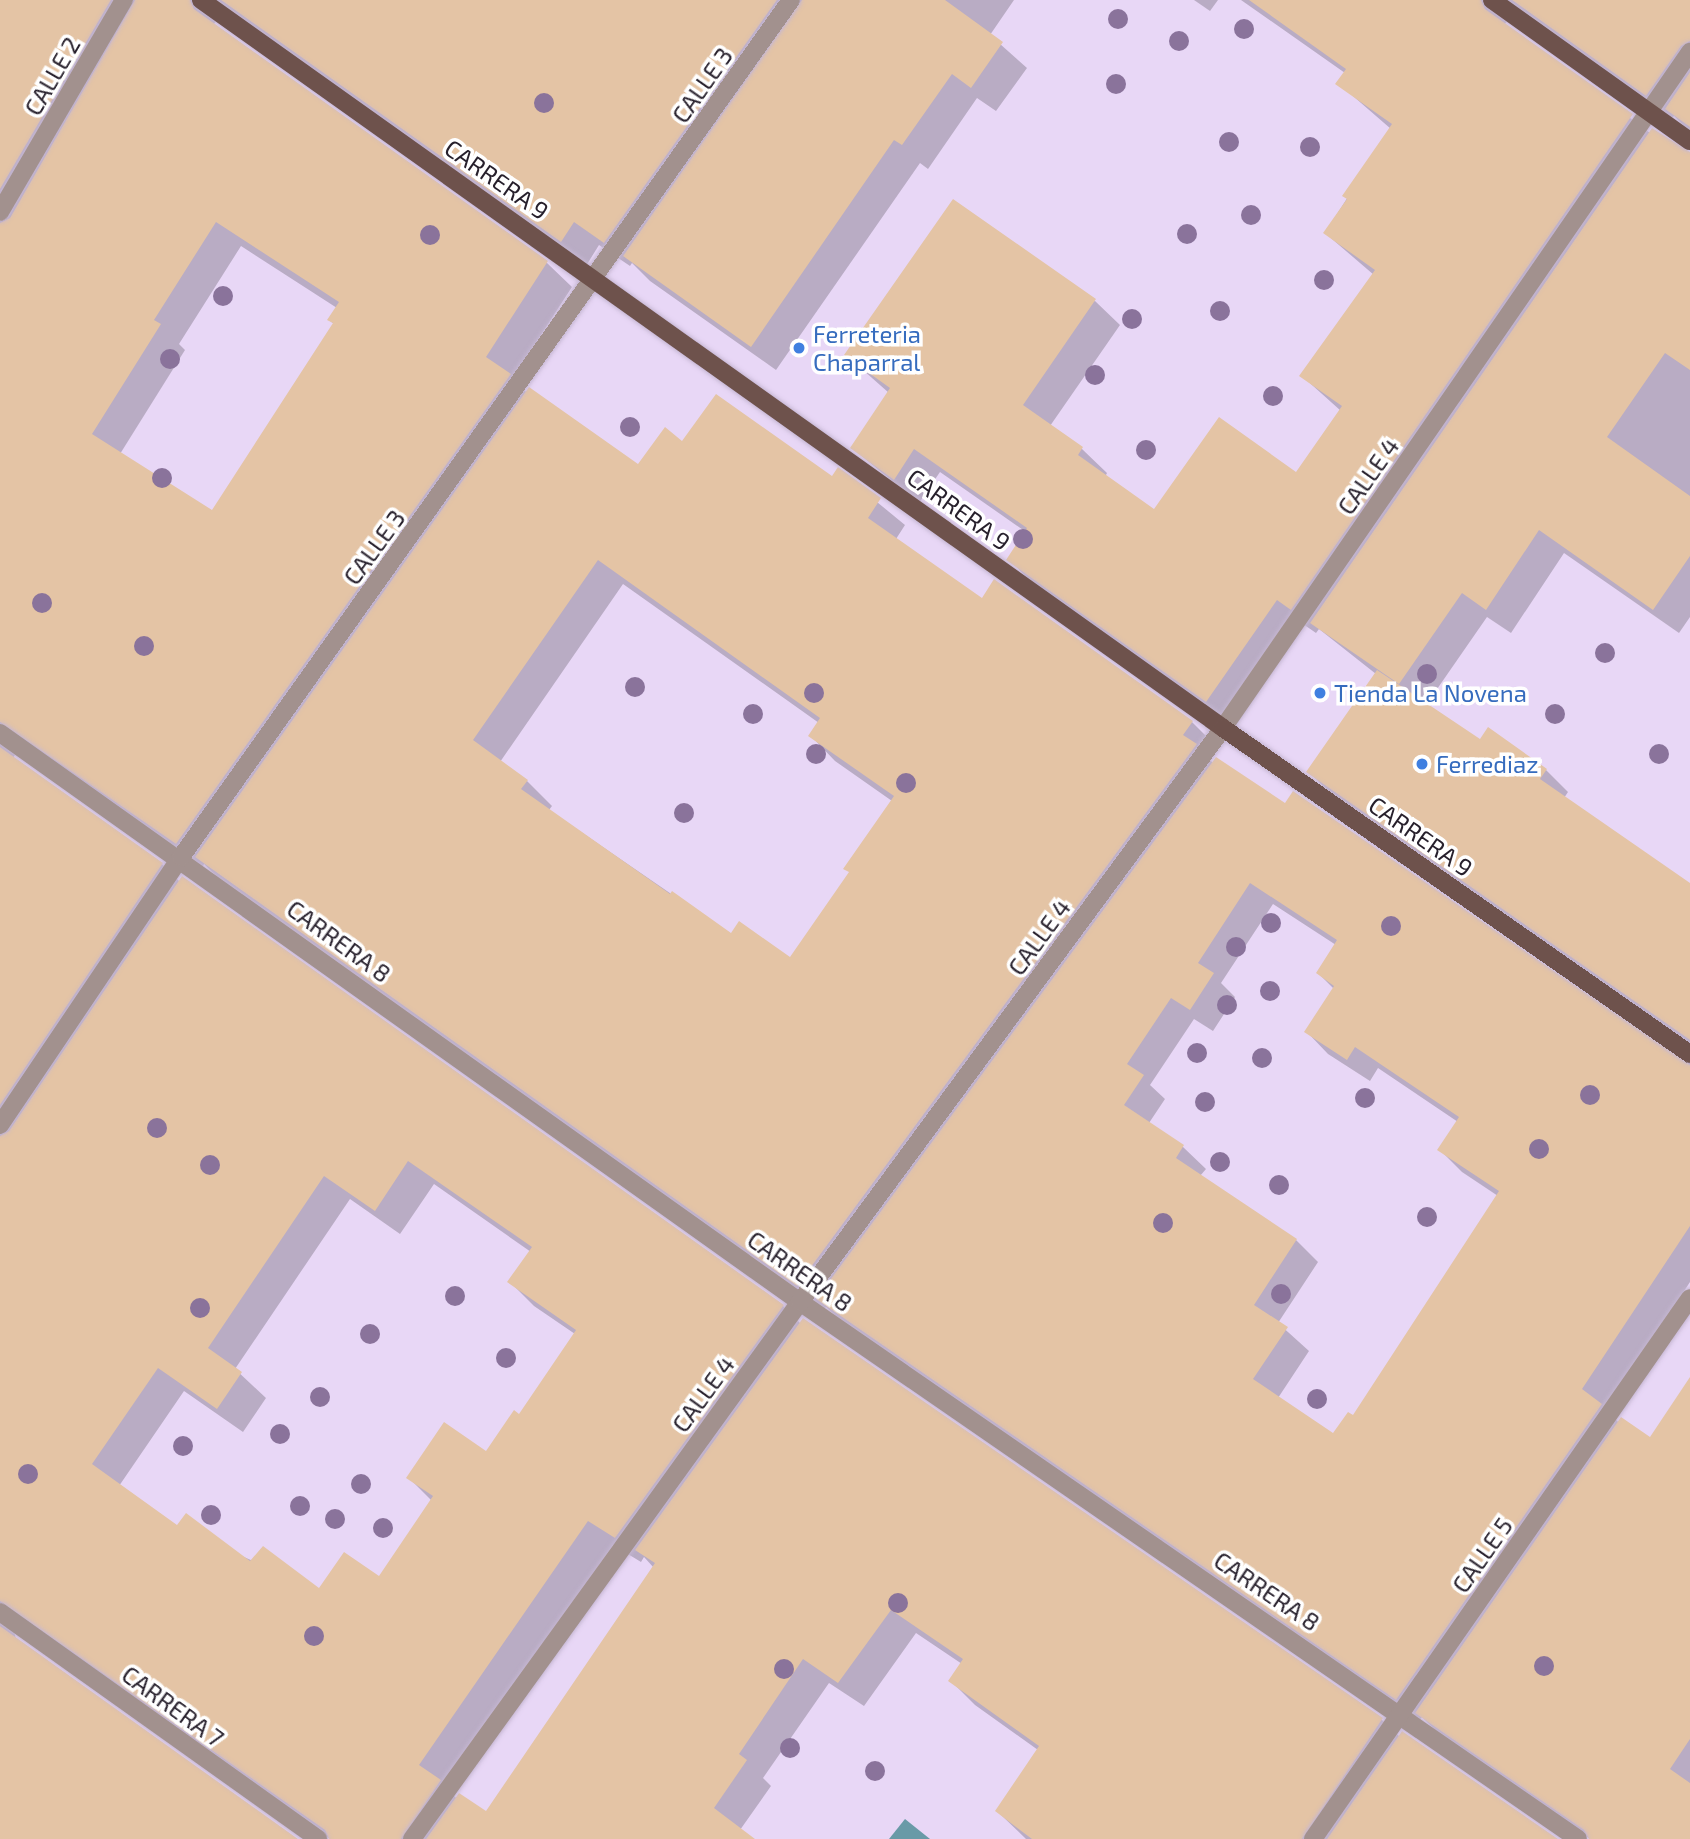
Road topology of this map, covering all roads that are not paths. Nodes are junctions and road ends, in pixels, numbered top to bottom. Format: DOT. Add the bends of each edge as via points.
graph roads {
  1 [pos="124,0"];
  2 [pos="201,0"];
  3 [pos="791,0"];
  4 [pos="1492,0"];
  5 [pos="1690,52"];
  6 [pos="1648,112"];
  7 [pos="1690,141"];
  8 [pos="0,212"];
  9 [pos="596,279"];
  10 [pos="1223,728"];
  11 [pos="0,733"];
  12 [pos="181,857"];
  13 [pos="1690,1054"];
  14 [pos="0,1125"];
  15 [pos="1690,1298"];
  16 [pos="800,1302"];
  17 [pos="0,1612"];
  18 [pos="1401,1713"];
  19 [pos="318,1839"];
  20 [pos="412,1839"];
  21 [pos="1313,1839"];
  22 [pos="1578,1839"];
  1 -- 8 [label="street, CALLE 2"];
  2 -- 9 [label="main road, CARRERA 9"];
  3 -- 9 [label="street, CALLE 3"];
  4 -- 6 [label="main road"];
  5 -- 6 [label="street, CALLE 4"];
  6 -- 7 [label="main road"];
  6 -- 10 [label="street, CALLE 4"];
  9 -- 10 [label="main road, CARRERA 9"];
  9 -- 12 [label="street, CALLE 3"];
  10 -- 13 [label="main road, CARRERA 9"];
  10 -- 16 [label="street, CALLE 4"];
  11 -- 12 [label="street, CARRERA 8"];
  12 -- 14 [label="street, CALLE 3"];
  12 -- 16 [label="street, CARRERA 8"];
  15 -- 18 [label="street, CALLE 5"];
  16 -- 18 [label="street, CARRERA 8"];
  16 -- 20 [label="street, CALLE 4"];
  17 -- 19 [label="street, CARRERA 7"];
  18 -- 21 [label="street, CALLE 5"];
  18 -- 22 [label="street, CARRERA 8"];
}
